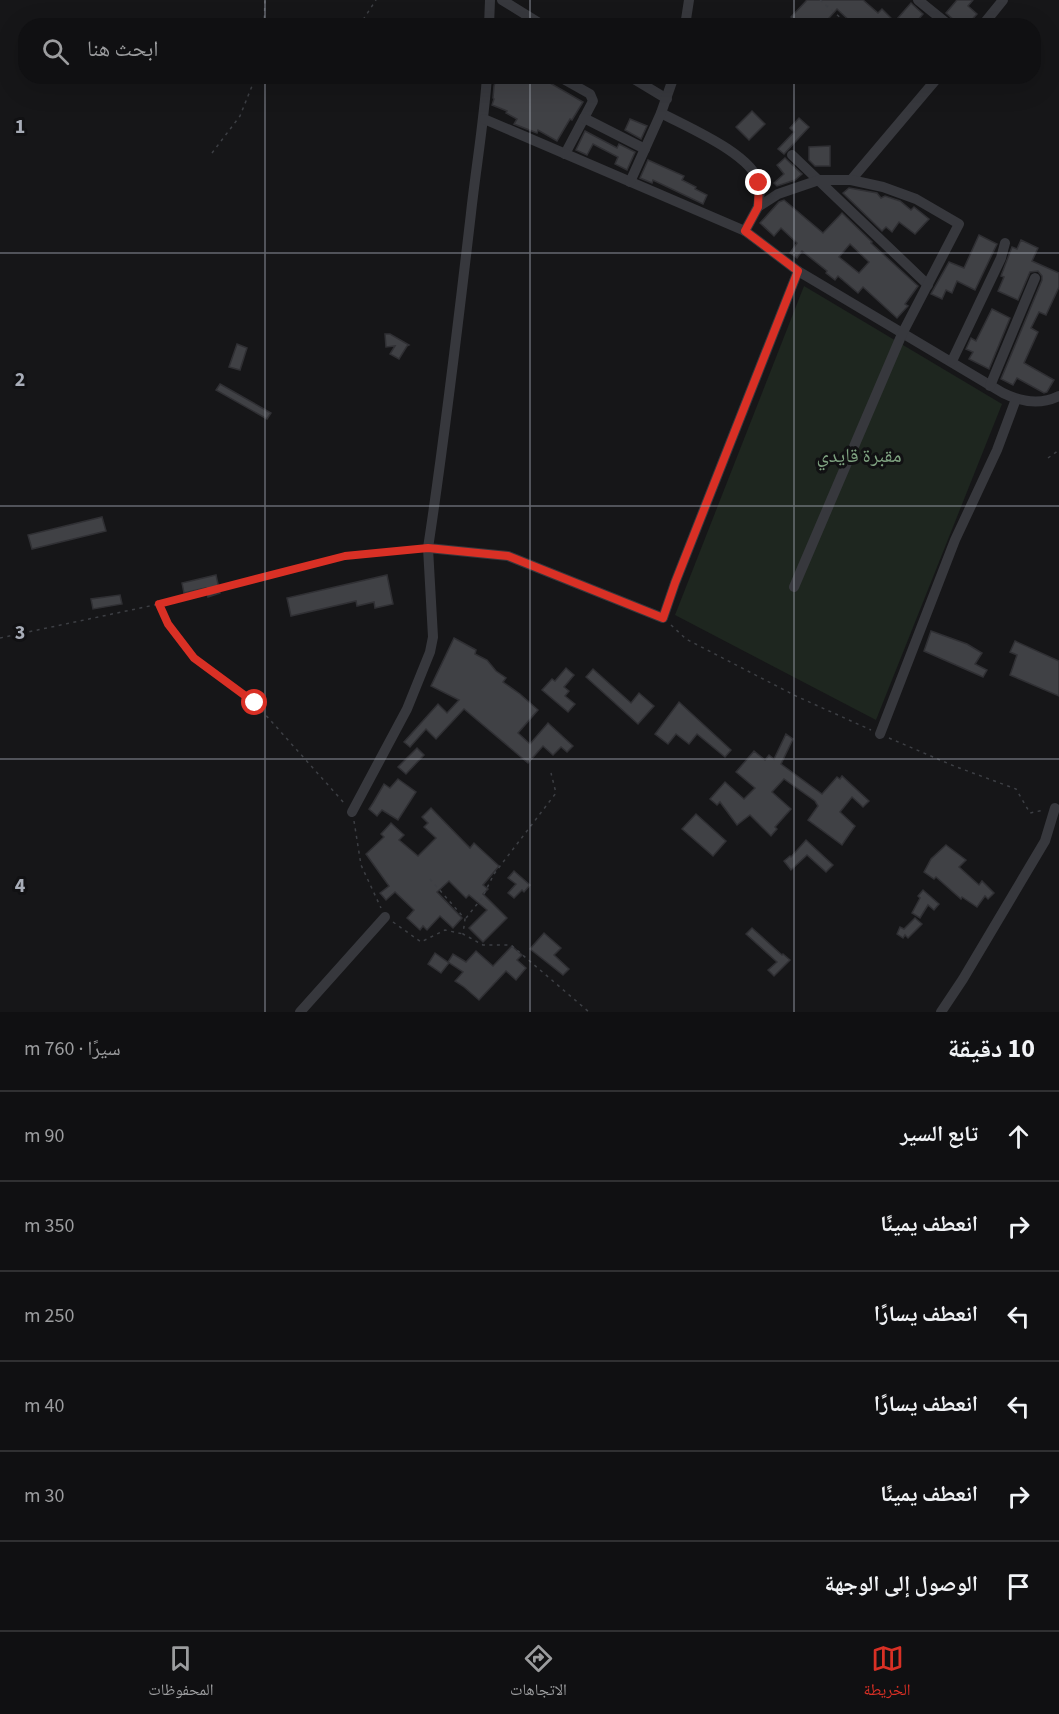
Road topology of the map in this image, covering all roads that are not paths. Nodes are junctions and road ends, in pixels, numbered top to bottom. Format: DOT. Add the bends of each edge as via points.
graph roads {
  1 [pos="490,0"];
  2 [pos="501,0"];
  3 [pos="689,0"];
  4 [pos="918,0"];
  5 [pos="1003,0"];
  6 [pos="489,18"];
  7 [pos="531,18"];
  8 [pos="686,18"];
  9 [pos="940,18"];
  10 [pos="988,18"];
  11 [pos="486,84"];
  12 [pos="573,84"];
  13 [pos="643,84"];
  14 [pos="672,84"];
  15 [pos="932,84"];
  16 [pos="667,99"];
  17 [pos="661,113"];
  18 [pos="584,118"];
  19 [pos="484,120"];
  20 [pos="645,149"];
  21 [pos="565,154"];
  22 [pos="792,154"];
  23 [pos="819,180"];
  24 [pos="851,180"];
  25 [pos="630,182"];
  26 [pos="758,207"];
  27 [pos="745,231"];
  28 [pos="1005,243"];
  29 [pos="798,271"];
  30 [pos="1035,278"];
  31 [pos="928,285"];
  32 [pos="902,334"];
  33 [pos="952,361"];
  34 [pos="990,386"];
  35 [pos="1059,396"];
  36 [pos="1016,399"];
  37 [pos="428,548"];
  38 [pos="794,587"];
  39 [pos="880,734"];
  40 [pos="1055,808"];
  41 [pos="352,812"];
  42 [pos="385,917"];
  43 [pos="300,1012"];
  44 [pos="941,1012"];
  1 -- 6 [label="street"];
  2 -- 7 [label="street"];
  3 -- 8 [label="street"];
  4 -- 9 [label="street"];
  5 -- 10 [label="street"];
  11 -- 19 [label="street"];
  12 -- 18 [label="street" via="591,94"];
  13 -- 16 [label="street"];
  14 -- 16 [label="street"];
  15 -- 24 [label="street"];
  16 -- 17 [label="street"];
  17 -- 20 [label="street"];
  17 -- 26 [label="street" via="741,157 753,169 759,183"];
  18 -- 20 [label="street"];
  18 -- 21 [label="street"];
  19 -- 21 [label="street"];
  19 -- 37 [label="street"];
  20 -- 25 [label="street"];
  21 -- 25 [label="street"];
  22 -- 23 [label="street"];
  23 -- 24 [label="street"];
  23 -- 26 [label="street" via="778,194"];
  23 -- 31 [label="street"];
  24 -- 31 [label="street" via="916,199 958,222"];
  25 -- 27 [label="street"];
  26 -- 27 [label="street"];
  27 -- 29 [label="street"];
  28 -- 33 [label="street"];
  29 -- 32 [label="street"];
  29 -- 37 [label="street" via="663,618 508,556"];
  30 -- 34 [label="street"];
  31 -- 32 [label="street"];
  32 -- 33 [label="street"];
  32 -- 38 [label="street"];
  33 -- 34 [label="street"];
  34 -- 36 [label="street"];
  35 -- 36 [label="street" via="1033,402"];
  36 -- 39 [label="street" via="955,540"];
  37 -- 41 [label="street" via="433,636 430,652 407,709"];
  40 -- 44 [label="street" via="1045,841"];
  42 -- 43 [label="street"];
}
